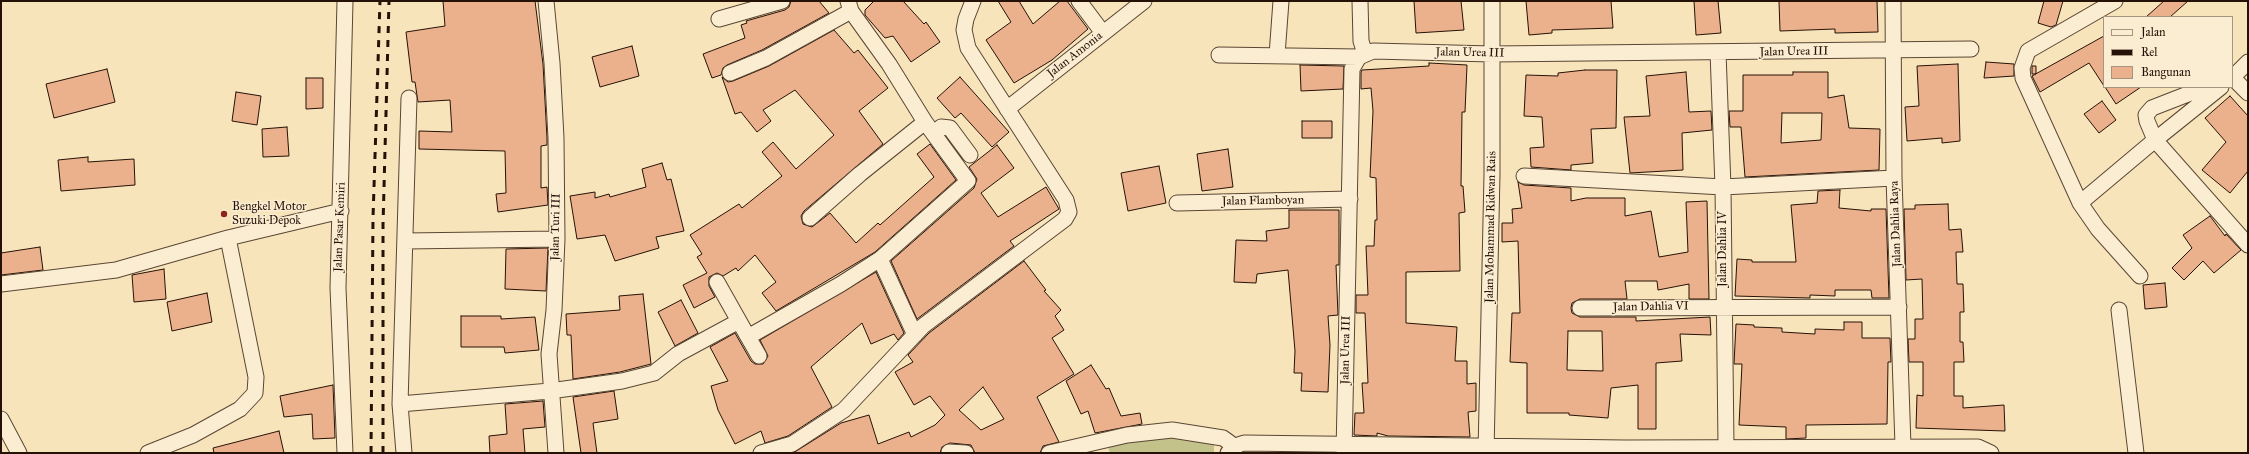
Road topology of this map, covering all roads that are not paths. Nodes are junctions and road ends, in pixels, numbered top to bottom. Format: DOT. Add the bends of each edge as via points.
graph roads {
  1 [pos="345,1"];
  2 [pos="546,1"];
  3 [pos="782,1"];
  4 [pos="973,1"];
  5 [pos="1079,1"];
  6 [pos="1144,1"];
  7 [pos="1281,1"];
  8 [pos="1360,1"];
  9 [pos="1492,1"];
  10 [pos="1893,1"];
  11 [pos="2115,1"];
  12 [pos="850,6"];
  13 [pos="2098,6"];
  14 [pos="719,19"];
  15 [pos="1103,33"];
  16 [pos="1971,50"];
  17 [pos="1892,51"];
  18 [pos="1718,52"];
  19 [pos="1492,54"];
  20 [pos="1219,55"];
  21 [pos="1362,55"];
  22 [pos="1277,56"];
  23 [pos="2248,62"];
  24 [pos="730,73"];
  25 [pos="2233,77"];
  26 [pos="2203,88"];
  27 [pos="2220,88"];
  28 [pos="2248,93"];
  29 [pos="409,98"];
  30 [pos="1007,109"];
  31 [pos="930,128"];
  32 [pos="2155,140"];
  33 [pos="970,155"];
  34 [pos="1524,176"];
  35 [pos="1894,178"];
  36 [pos="1723,187"];
  37 [pos="1350,199"];
  38 [pos="1177,203"];
  39 [pos="2080,203"];
  40 [pos="341,211"];
  41 [pos="810,218"];
  42 [pos="228,238"];
  43 [pos="557,239"];
  44 [pos="405,241"];
  45 [pos="2248,245"];
  46 [pos="880,259"];
  47 [pos="2140,276"];
  48 [pos="717,282"];
  49 [pos="1,284"];
  50 [pos="1723,306"];
  51 [pos="1899,307"];
  52 [pos="1580,308"];
  53 [pos="2119,310"];
  54 [pos="739,321"];
  55 [pos="915,335"];
  56 [pos="748,337"];
  57 [pos="759,356"];
  58 [pos="550,391"];
  59 [pos="400,404"];
  60 [pos="1,419"];
  61 [pos="1726,446"];
  62 [pos="1902,446"];
  63 [pos="1344,448"];
  64 [pos="1486,449"];
  65 [pos="1625,450"];
  66 [pos="1778,450"];
  67 [pos="1838,450"];
  68 [pos="1230,451"];
  69 [pos="949,452"];
  70 [pos="19,453"];
  71 [pos="148,453"];
  72 [pos="345,453"];
  73 [pos="404,453"];
  74 [pos="556,453"];
  75 [pos="761,453"];
  76 [pos="966,453"];
  77 [pos="1049,453"];
  78 [pos="1990,453"];
  79 [pos="2136,453"];
  1 -- 40 [label="street, Jalan Pasar Kemiri"];
  2 -- 43 [label="street, Jalan Turi III" via="552,70"];
  3 -- 14 [label="street"];
  4 -- 30 [label="street" via="966,19 965,39"];
  5 -- 15 [label="street"];
  6 -- 15 [label="street, Jalan Amonia"];
  7 -- 22 [label="street"];
  8 -- 21 [label="street"];
  9 -- 19 [label="street, Jalan Mohammad Ridwan Rais"];
  10 -- 17 [label="street, Jalan Dahlia Raya"];
  11 -- 13 [label="street"];
  12 -- 24 [label="street" via="766,58"];
  12 -- 31 [label="street"];
  13 -- 39 [label="street" via="2028,51 2022,68 2023,78"];
  15 -- 30 [label="street, Jalan Amonia"];
  16 -- 17 [label="street, Jalan Urea III"];
  17 -- 18 [label="street, Jalan Urea III"];
  17 -- 35 [label="street, Jalan Dahlia Raya"];
  18 -- 19 [label="street, Jalan Urea III"];
  18 -- 36 [label="street, Jalan Dahlia IV"];
  19 -- 21 [label="street, Jalan Urea III" via="1373,50"];
  19 -- 64 [label="street, Jalan Mohammad Ridwan Rais"];
  20 -- 22 [label="street"];
  21 -- 22 [label="street"];
  21 -- 37 [label="street, Jalan Urea III" via="1352,69"];
  23 -- 25 [label="street"];
  25 -- 28 [label="street"];
  26 -- 32 [label="street" via="2152,108 2146,115"];
  27 -- 32 [label="street"];
  29 -- 44 [label="street"];
  30 -- 55 [label="street" via="1066,200 1068,212 1065,219 929,321"];
  31 -- 33 [label="street" via="950,128"];
  31 -- 41 [label="street" via="860,174"];
  31 -- 46 [label="street" via="968,182"];
  32 -- 39 [label="street"];
  32 -- 45 [label="street"];
  34 -- 36 [label="street"];
  35 -- 36 [label="street"];
  35 -- 51 [label="street, Jalan Dahlia Raya"];
  36 -- 50 [label="street, Jalan Dahlia IV"];
  37 -- 38 [label="street, Jalan Flamboyan"];
  37 -- 63 [label="street, Jalan Urea III"];
  39 -- 47 [label="street" via="2098,229"];
  40 -- 42 [label="street"];
  40 -- 72 [label="street, Jalan Pasar Kemiri" via="338,288"];
  42 -- 49 [label="street" via="116,270"];
  42 -- 71 [label="street" via="256,377 255,393 240,409 193,434"];
  43 -- 44 [label="street"];
  43 -- 58 [label="street, Jalan Turi III" via="549,354"];
  44 -- 59 [label="street"];
  46 -- 55 [label="street"];
  46 -- 56 [label="street"];
  48 -- 54 [label="street"];
  50 -- 51 [label="street, Jalan Dahlia VI"];
  50 -- 52 [label="street, Jalan Dahlia VI"];
  50 -- 61 [label="street, Jalan Dahlia IV"];
  51 -- 62 [label="street, Jalan Dahlia Raya"];
  53 -- 79 [label="street"];
  54 -- 56 [label="street"];
  54 -- 58 [label="street" via="678,354 654,373 622,381"];
  55 -- 75 [label="street" via="844,410 792,444"];
  56 -- 57 [label="street"];
  58 -- 59 [label="street"];
  58 -- 74 [label="street, Jalan Turi III"];
  59 -- 73 [label="street"];
  60 -- 70 [label="street"];
  61 -- 65 [label="street"];
  61 -- 66 [label="street"];
  62 -- 67 [label="street"];
  62 -- 78 [label="street" via="1978,447"];
  63 -- 64 [label="street"];
  63 -- 68 [label="street" via="1244,443"];
  64 -- 65 [label="street"];
  66 -- 67 [label="street"];
  68 -- 77 [label="street" via="1230,443 1223,438 1172,430 1127,435"];
  69 -- 76 [label="street"];
}
